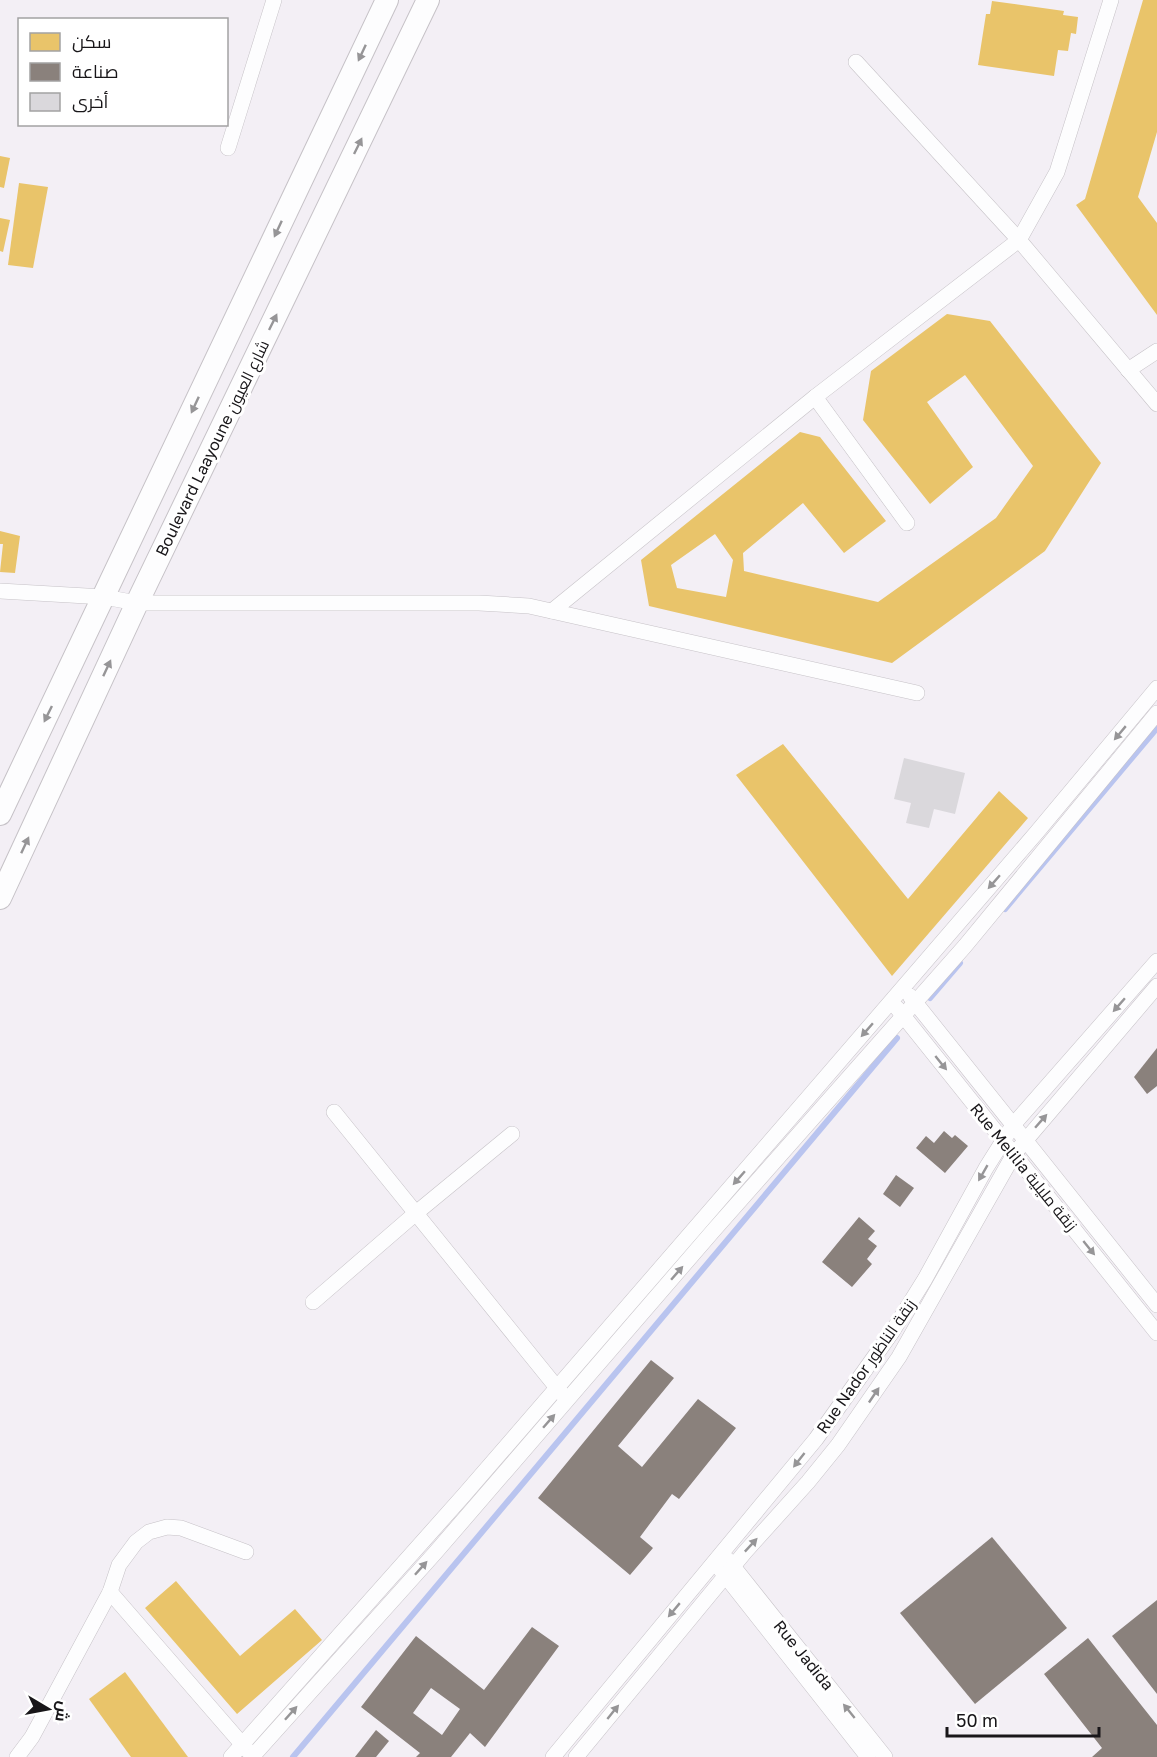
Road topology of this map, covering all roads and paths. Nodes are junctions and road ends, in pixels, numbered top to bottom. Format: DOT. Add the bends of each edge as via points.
graph roads {
  1 [pos="274,0"];
  2 [pos="387,0"];
  3 [pos="428,0"];
  4 [pos="1111,0"];
  5 [pos="856,62"];
  6 [pos="228,148"];
  7 [pos="1019,240"];
  8 [pos="1157,351"];
  9 [pos="1128,370"];
  10 [pos="815,398"];
  11 [pos="1156,403"];
  12 [pos="907,523"];
  13 [pos="0,591"];
  14 [pos="104,597"];
  15 [pos="137,603"];
  16 [pos="552,611"];
  17 [pos="1157,688"];
  18 [pos="916,693"];
  19 [pos="1157,713"];
  20 [pos="0,814"];
  21 [pos="0,898"];
  22 [pos="1157,961"];
  23 [pos="1157,986"];
  24 [pos="904,988"];
  25 [pos="892,1001"];
  26 [pos="915,1002"];
  27 [pos="903,1015"];
  28 [pos="334,1112"];
  29 [pos="1013,1125"];
  30 [pos="512,1134"];
  31 [pos="1003,1140"];
  32 [pos="1025,1140"];
  33 [pos="1014,1154"];
  34 [pos="416,1213"];
  35 [pos="313,1302"];
  36 [pos="1157,1305"];
  37 [pos="1157,1333"];
  38 [pos="562,1394"];
  39 [pos="246,1552"];
  40 [pos="718,1557"];
  41 [pos="729,1571"];
  42 [pos="110,1592"];
  43 [pos="242,1745"];
  44 [pos="17,1757"];
  45 [pos="231,1757"];
  46 [pos="253,1757"];
  47 [pos="553,1757"];
  48 [pos="576,1757"];
  49 [pos="868,1757"];
  50 [pos="885,1757"];
  1 -- 6 [label="street"];
  2 -- 14 [label="street, Boulevard Laayoune شارع العيون, one-way"];
  15 -- 3 [label="street, Boulevard Laayoune شارع العيون, one-way"];
  4 -- 7 [label="street" via="1057,172"];
  5 -- 7 [label="street"];
  7 -- 9 [label="street"];
  7 -- 10 [label="street"];
  8 -- 9 [label="street"];
  9 -- 11 [label="street"];
  10 -- 12 [label="street"];
  10 -- 16 [label="street"];
  13 -- 14 [label="street"];
  14 -- 15 [label="street"];
  14 -- 20 [label="street, Boulevard Laayoune شارع العيون, one-way"];
  15 -- 16 [label="street" via="479,603"];
  21 -- 15 [label="street, Boulevard Laayoune شارع العيون, one-way"];
  16 -- 18 [label="street"];
  17 -- 24 [label="street, one-way"];
  19 -- 26 [label="street"];
  22 -- 29 [label="street, Rue Nador زنقة الناظور, one-way"];
  32 -- 23 [label="street, Rue Nador زنقة الناظور, one-way"];
  24 -- 25 [label="street"];
  24 -- 26 [label="street, Rue Melilia زنقة مليلية"];
  25 -- 27 [label="street, Rue Melilia زنقة مليلية"];
  25 -- 38 [label="street, one-way"];
  26 -- 27 [label="street"];
  26 -- 29 [label="street, Rue Melilia زنقة مليلية"];
  27 -- 31 [label="street, Rue Melilia زنقة مليلية, one-way"];
  38 -- 27 [label="street, one-way"];
  28 -- 34 [label="street"];
  29 -- 31 [label="street, Rue Nador زنقة الناظور"];
  29 -- 32 [label="street, Rue Melilia زنقة مليلية"];
  30 -- 34 [label="street"];
  31 -- 33 [label="street, Rue Melilia زنقة مليلية"];
  31 -- 40 [label="street, Rue Nador زنقة الناظور, one-way" via="925,1279 870,1365 816,1439"];
  32 -- 33 [label="street, Rue Nador زنقة الناظور"];
  32 -- 36 [label="street, Rue Melilia زنقة مليلية"];
  33 -- 37 [label="street, Rue Melilia زنقة مليلية, one-way"];
  41 -- 33 [label="street, Rue Nador زنقة الناظور, one-way" via="808,1482 866,1407 930,1305"];
  34 -- 35 [label="street"];
  34 -- 38 [label="street"];
  38 -- 43 [label="street"];
  46 -- 38 [label="street, one-way" via="435,1553"];
  39 -- 42 [label="street" via="181,1528 149,1532 119,1565"];
  40 -- 41 [label="street, Rue Jadida"];
  40 -- 47 [label="street, Rue Nador زنقة الناظور, one-way"];
  48 -- 41 [label="street, Rue Nador زنقة الناظور, one-way"];
  41 -- 49 [label="street, Rue Jadida"];
  50 -- 41 [label="street, Rue Jadida, one-way"];
  42 -- 43 [label="street"];
  42 -- 44 [label="street" via="32,1737"];
  43 -- 45 [label="street"];
  43 -- 46 [label="street"];
}
